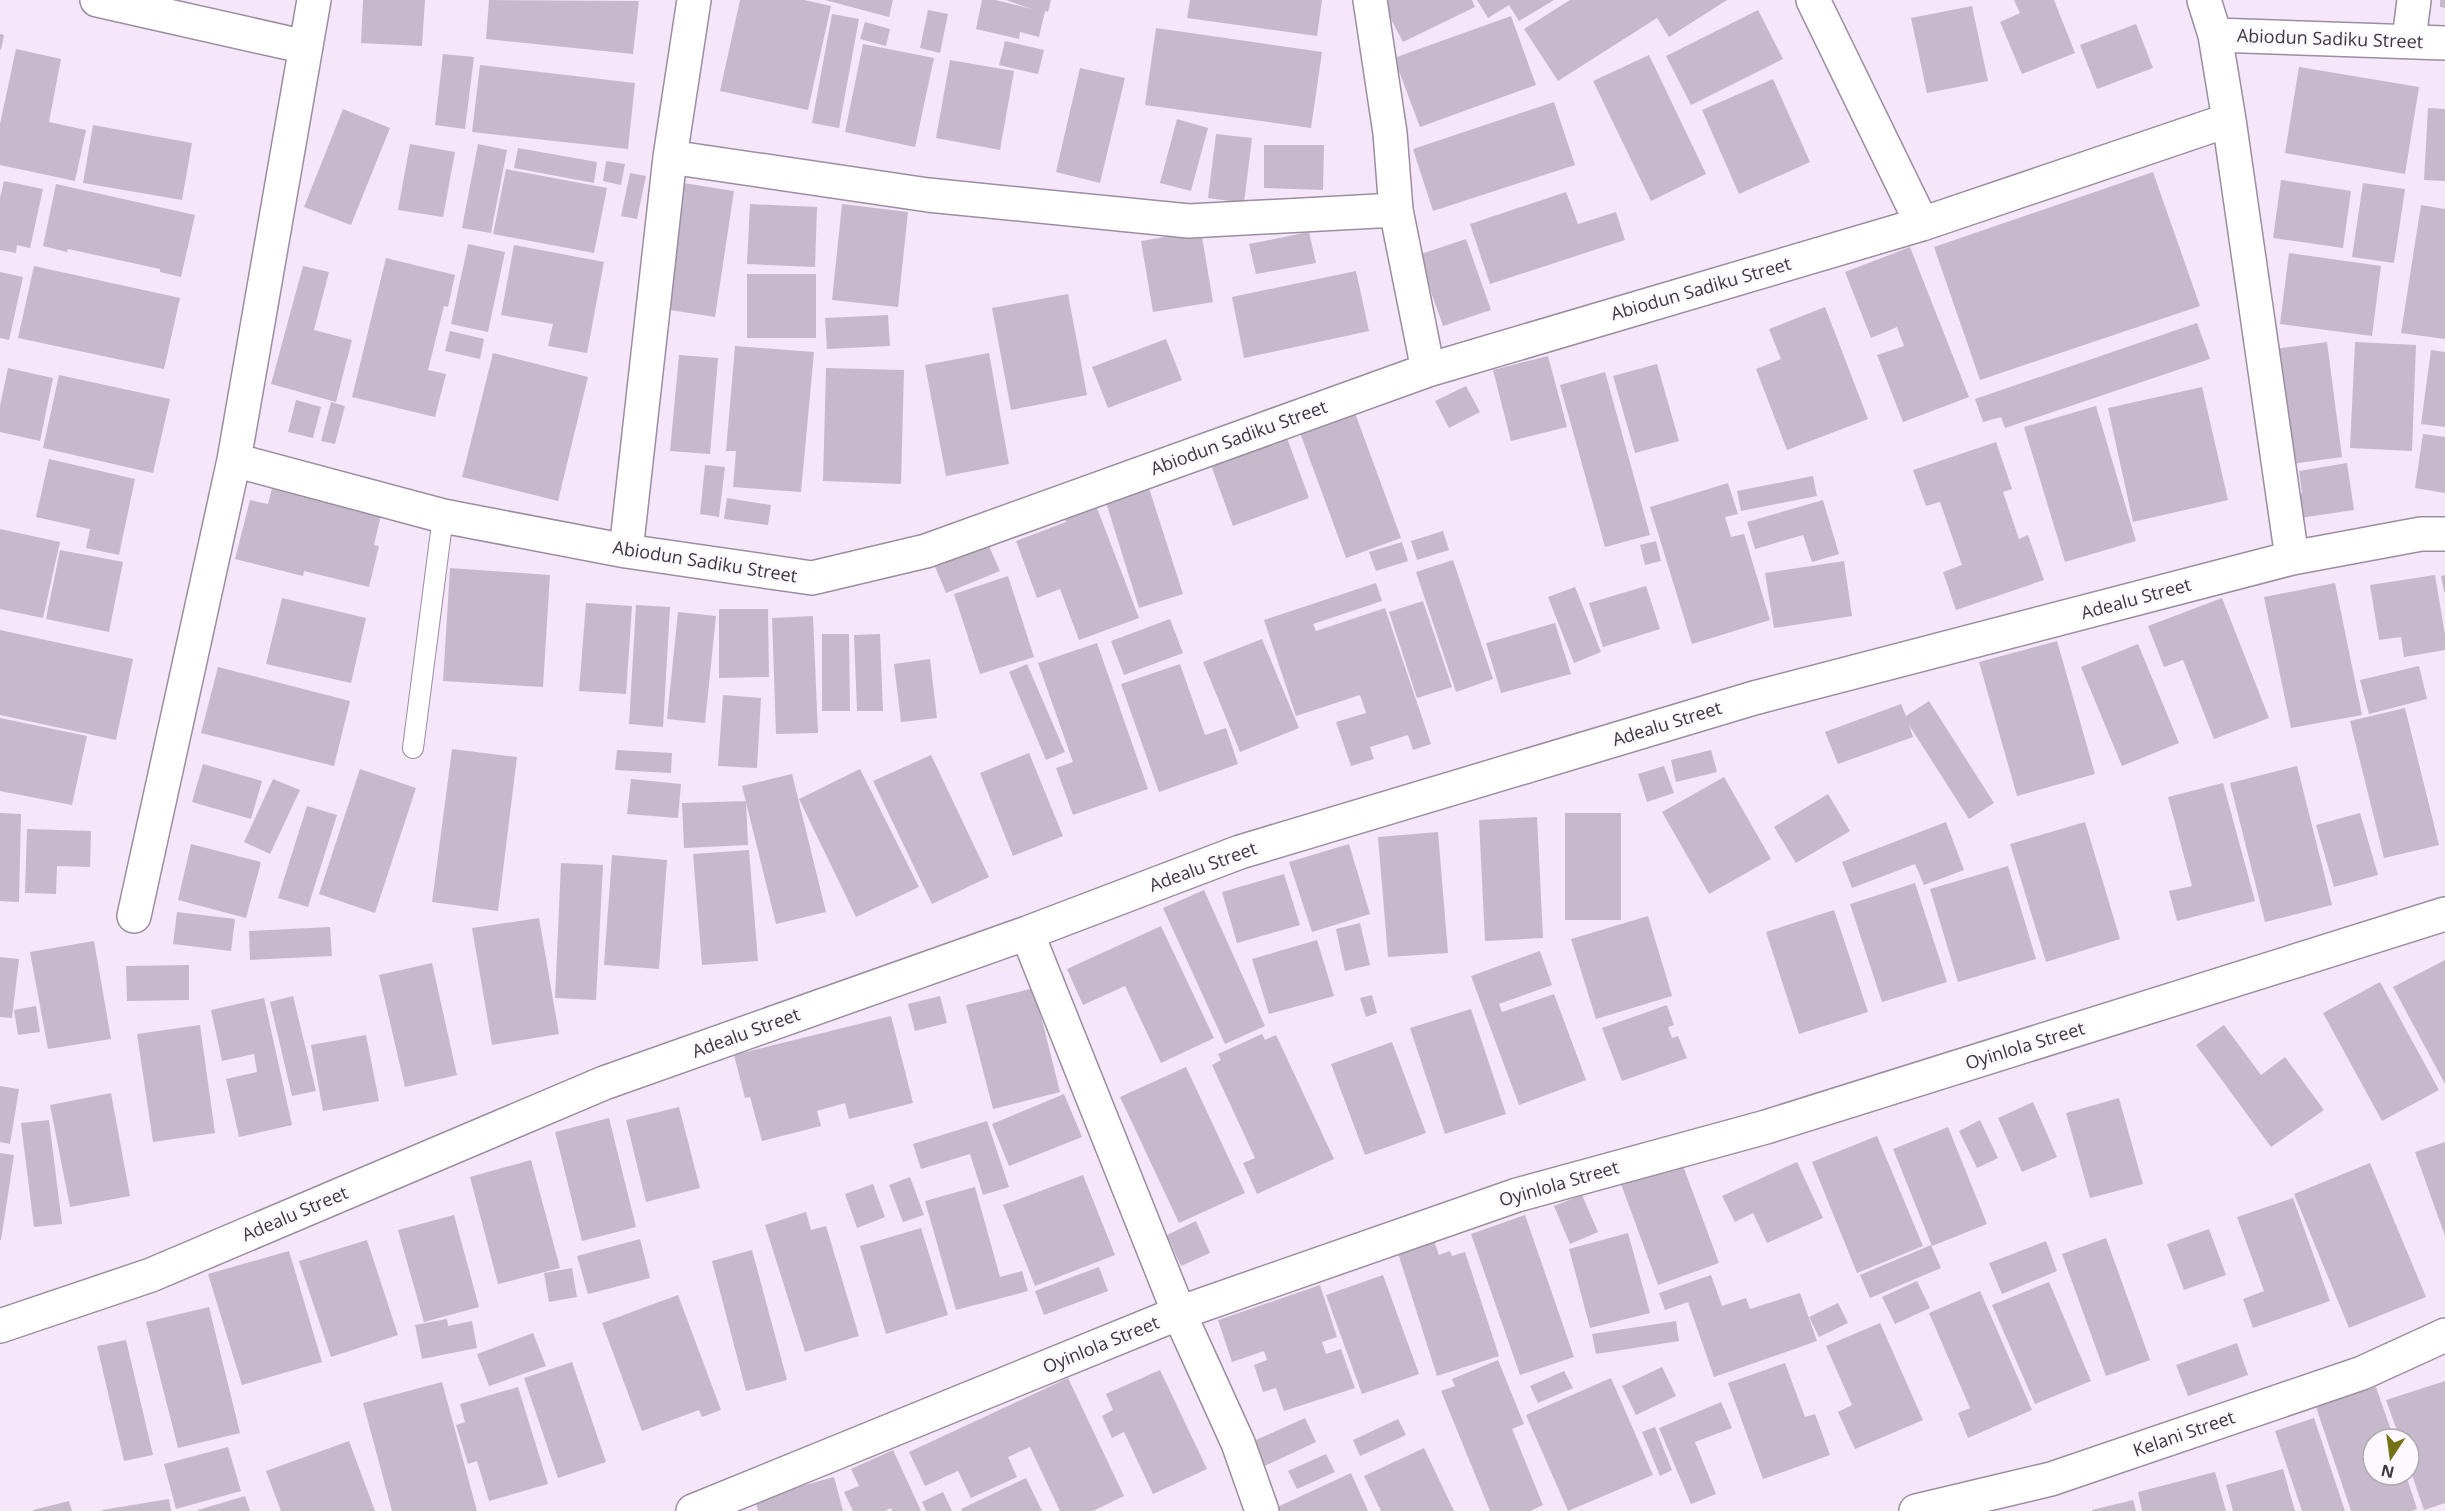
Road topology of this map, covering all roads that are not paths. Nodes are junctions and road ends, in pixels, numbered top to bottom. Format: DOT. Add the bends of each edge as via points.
graph roads {
  1 [pos="97,0"];
  2 [pos="314,0"];
  3 [pos="694,0"];
  4 [pos="1370,0"];
  5 [pos="1813,0"];
  6 [pos="2205,0"];
  7 [pos="2414,0"];
  8 [pos="2215,35"];
  9 [pos="2409,40"];
  10 [pos="2445,43"];
  11 [pos="306,47"];
  12 [pos="2229,120"];
  13 [pos="670,157"];
  14 [pos="1396,210"];
  15 [pos="1922,224"];
  16 [pos="1428,370"];
  17 [pos="234,460"];
  18 [pos="443,516"];
  19 [pos="2445,534"];
  20 [pos="626,551"];
  21 [pos="2292,558"];
  22 [pos="413,748"];
  23 [pos="2445,914"];
  24 [pos="134,916"];
  25 [pos="1027,933"];
  26 [pos="1179,1313"];
  27 [pos="0,1326"];
  28 [pos="2445,1335"];
  29 [pos="693,1511"];
  30 [pos="1262,1511"];
  31 [pos="1916,1511"];
  1 -- 11 [label="street"];
  2 -- 11 [label="street"];
  3 -- 13 [label="street"];
  4 -- 14 [label="street" via="1390,133"];
  5 -- 15 [label="street"];
  6 -- 8 [label="street"];
  7 -- 9 [label="street"];
  8 -- 9 [label="street, Abiodun Sadiku Street"];
  8 -- 12 [label="street"];
  9 -- 10 [label="street, Abiodun Sadiku Street"];
  11 -- 17 [label="street"];
  12 -- 15 [label="street, Abiodun Sadiku Street"];
  12 -- 21 [label="street"];
  13 -- 14 [label="street" via="928,195 1190,221"];
  13 -- 20 [label="street"];
  14 -- 16 [label="street"];
  15 -- 16 [label="street, Abiodun Sadiku Street"];
  16 -- 20 [label="street, Abiodun Sadiku Street" via="926,551 812,578"];
  17 -- 18 [label="street, Abiodun Sadiku Street"];
  17 -- 24 [label="street"];
  18 -- 20 [label="street, Abiodun Sadiku Street"];
  18 -- 22 [label="lane"];
  19 -- 21 [label="street, Adealu Street" via="2421,534"];
  21 -- 25 [label="street, Adealu Street" via="1743,701 1240,852"];
  23 -- 26 [label="street, Oyinlola Street" via="1767,1127 1516,1195"];
  25 -- 26 [label="street"];
  25 -- 27 [label="street, Adealu Street" via="604,1083 151,1275"];
  26 -- 29 [label="street, Oyinlola Street"];
  26 -- 30 [label="street" via="1238,1443"];
  28 -- 31 [label="street, Kelani Street" via="2362,1373 2051,1479"];
}
